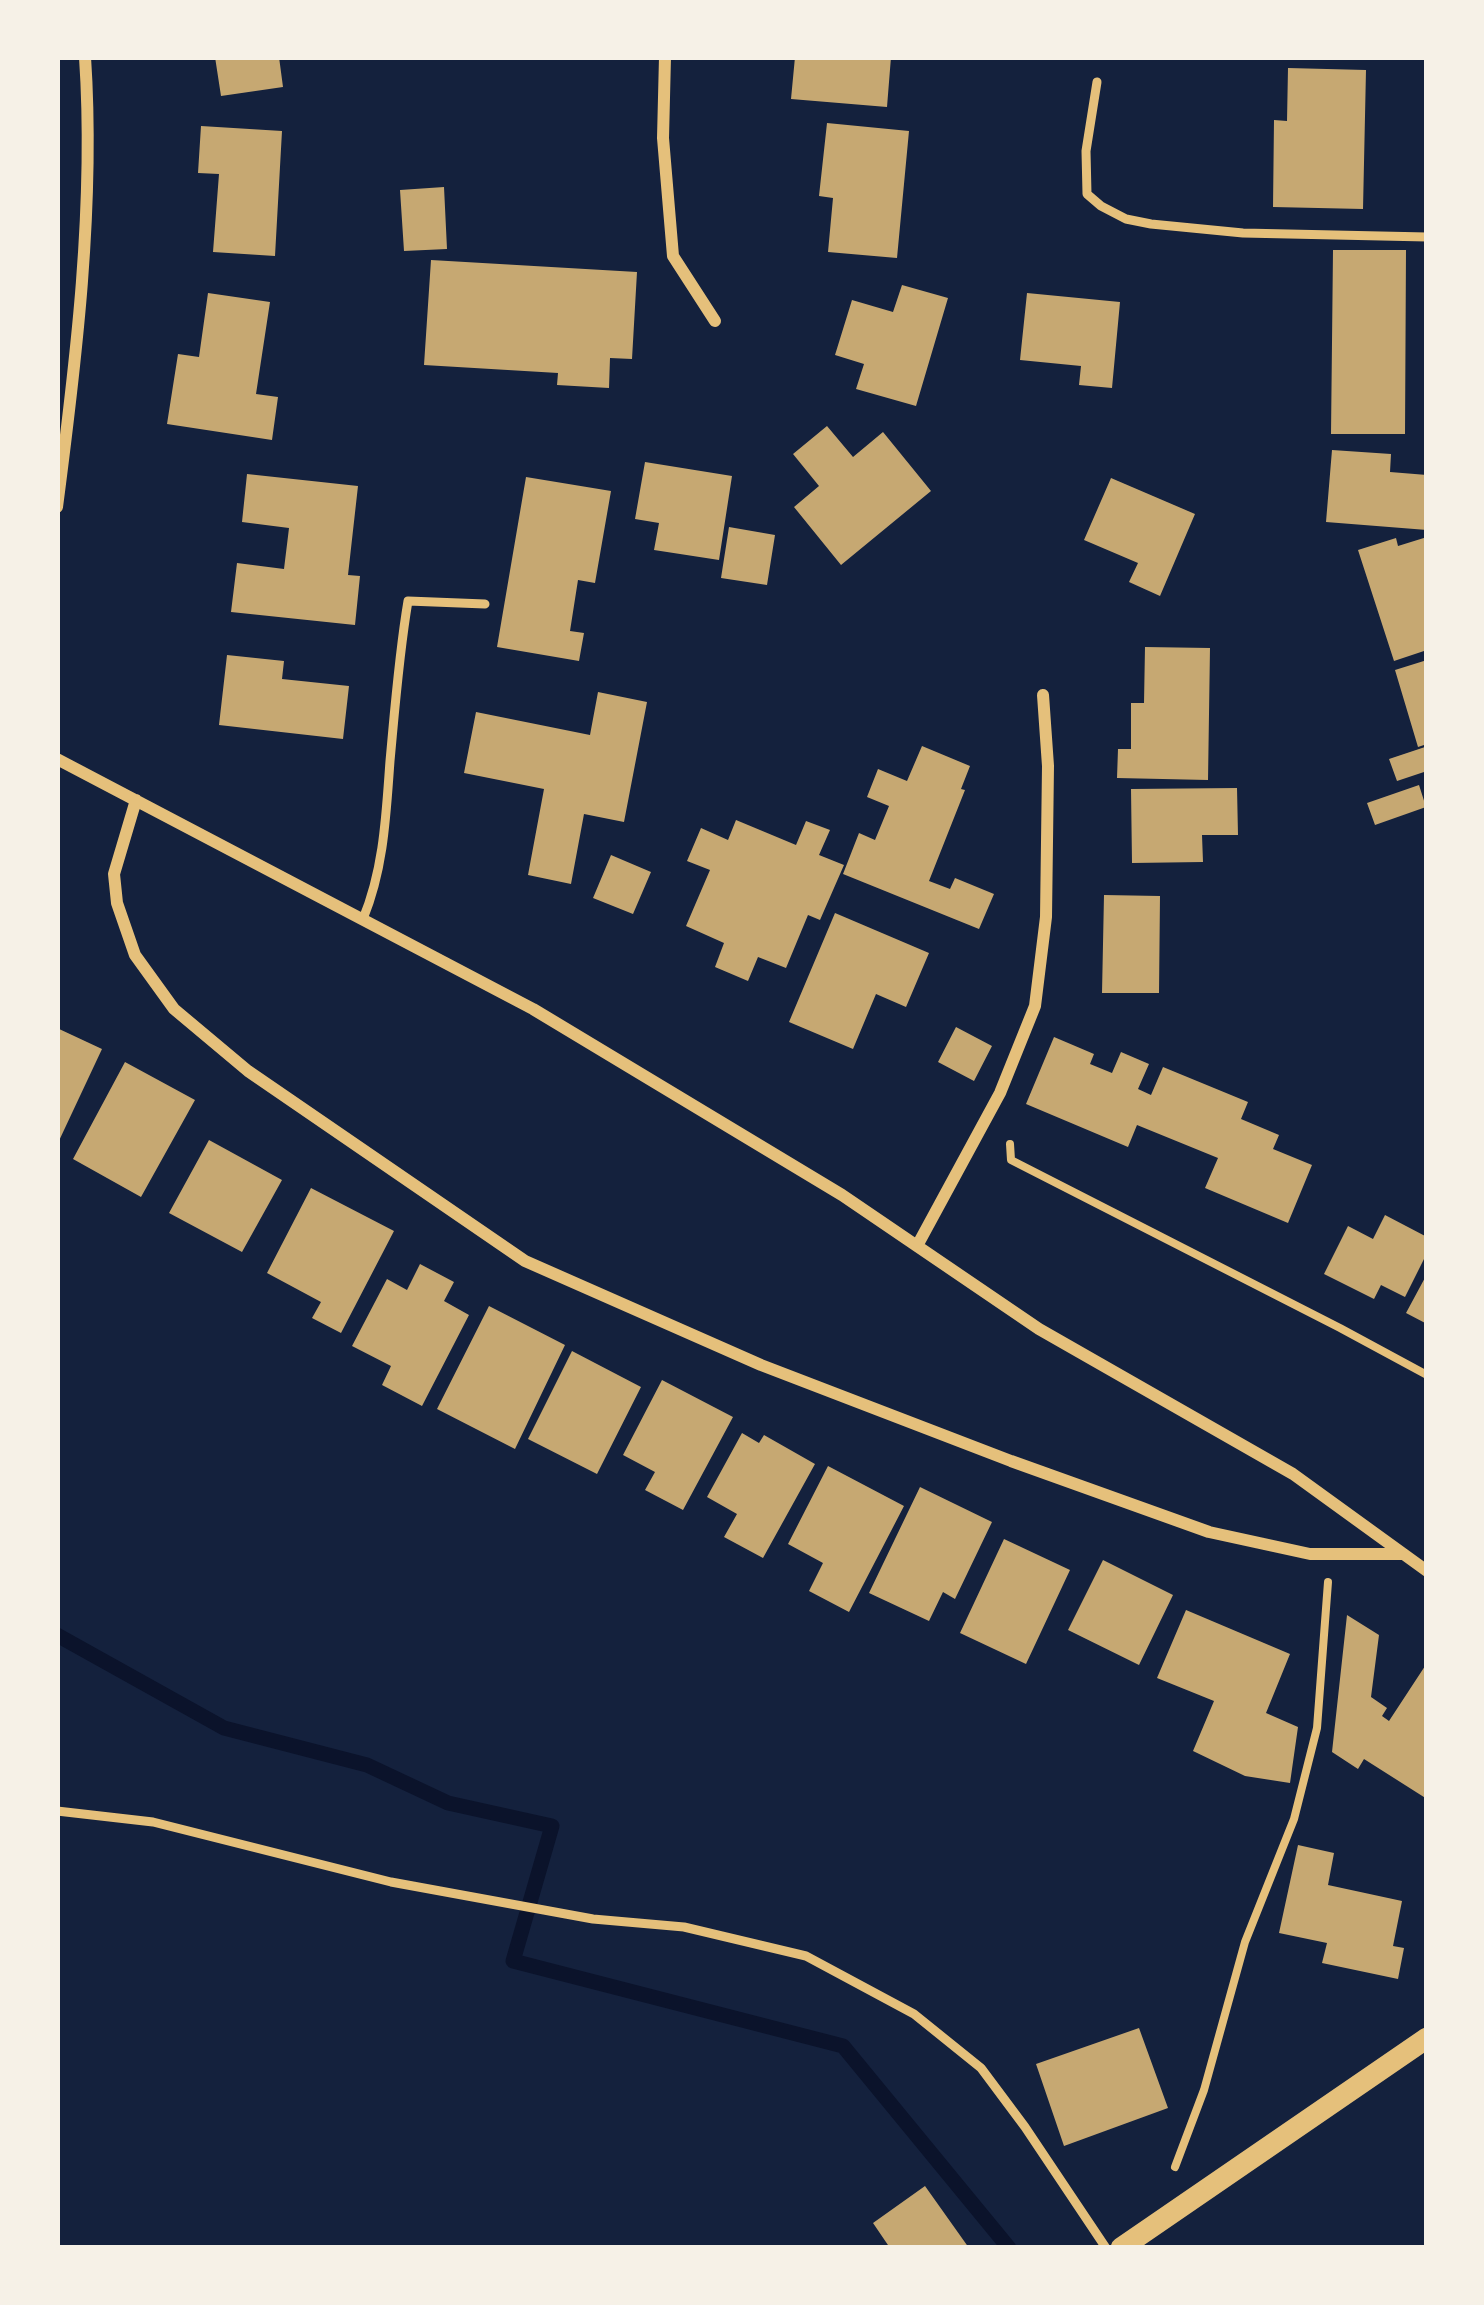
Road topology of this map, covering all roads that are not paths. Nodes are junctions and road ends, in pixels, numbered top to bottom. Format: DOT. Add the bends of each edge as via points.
graph roads {
  1 [pos="85,57"];
  2 [pos="665,57"];
  3 [pos="1097,82"];
  4 [pos="1427,237"];
  5 [pos="715,321"];
  6 [pos="57,507"];
  7 [pos="485,604"];
  8 [pos="1043,695"];
  9 [pos="57,759"];
  10 [pos="136,800"];
  11 [pos="363,919"];
  12 [pos="917,1246"];
  13 [pos="1402,1554"];
  14 [pos="1427,1571"];
  15 [pos="57,1811"];
  16 [pos="1427,2038"];
  17 [pos="1106,2248"];
  18 [pos="1121,2248"];
  1 -- 6 [label="street" via="77,357"];
  2 -- 5 [label="street" via="674,256"];
  3 -- 4 [label="lane" via="1087,194 1126,219"];
  7 -- 11 [label="lane" via="408,601 385,827"];
  8 -- 12 [label="street" via="1046,917 1035,1006 1000,1093"];
  9 -- 10 [label="street"];
  10 -- 11 [label="street"];
  10 -- 13 [label="street" via="114,874 117,903 135,955 174,1009 248,1071 525,1262 761,1366 1209,1532 1310,1555"];
  11 -- 12 [label="street" via="533,1009"];
  12 -- 13 [label="street" via="1039,1329 1293,1474"];
  13 -- 14 [label="street"];
  15 -- 17 [label="lane" via="153,1822 391,1882 684,1927 806,1956 914,2014 981,2068"];
  16 -- 18 [label="street"];
}
